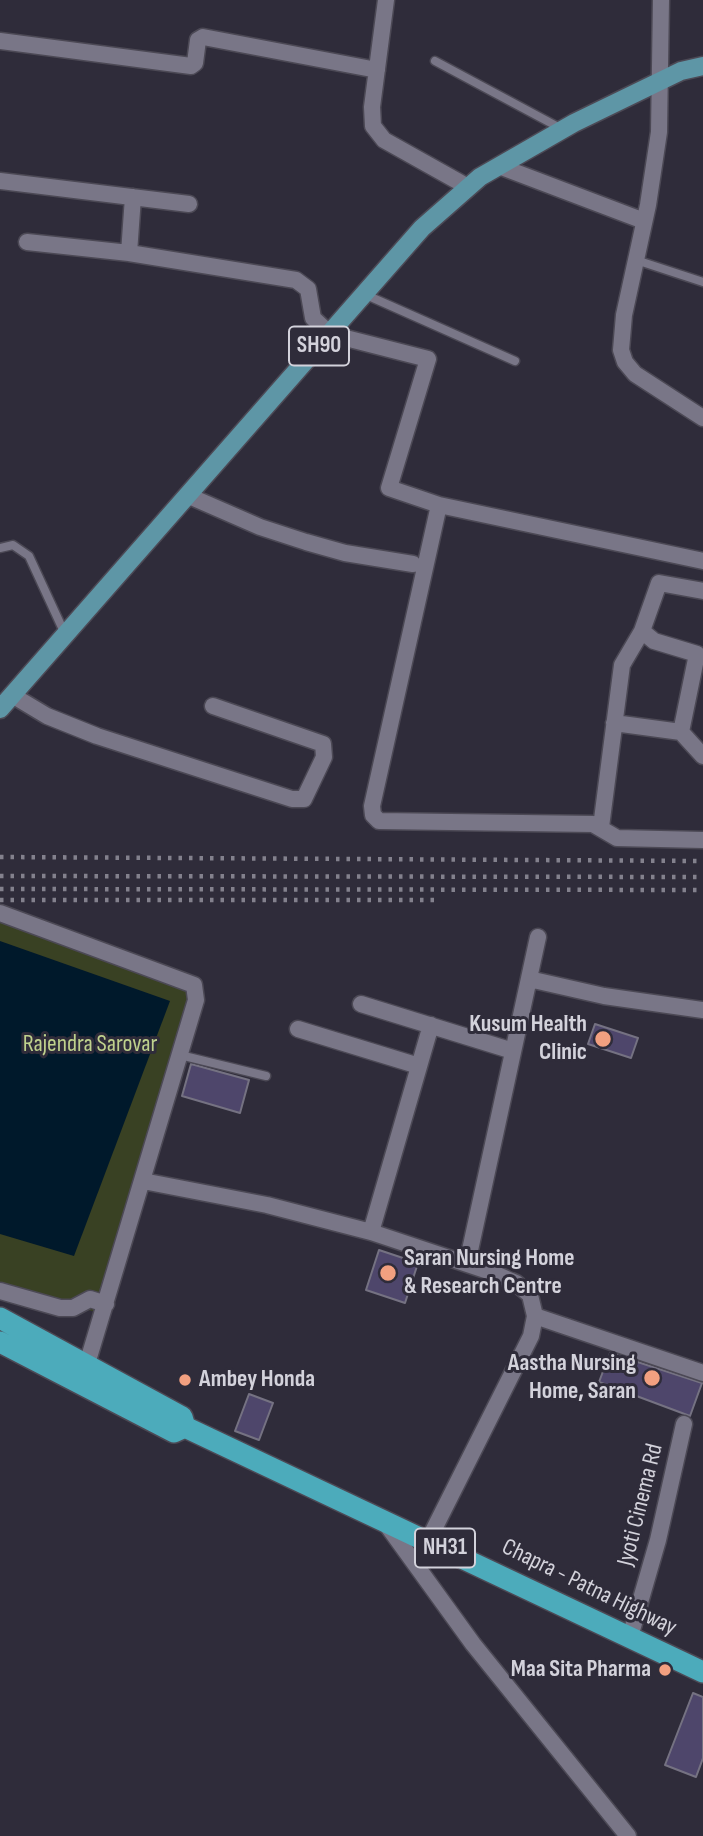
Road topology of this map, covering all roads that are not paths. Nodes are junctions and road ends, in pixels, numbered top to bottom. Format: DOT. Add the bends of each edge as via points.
graph roads {
  1 [pos="386,0"];
  2 [pos="662,0"];
  3 [pos="0,41"];
  4 [pos="435,61"];
  5 [pos="703,66"];
  6 [pos="377,70"];
  7 [pos="662,80"];
  8 [pos="563,130"];
  9 [pos="499,166"];
  10 [pos="0,181"];
  11 [pos="468,187"];
  12 [pos="133,197"];
  13 [pos="189,204"];
  14 [pos="644,221"];
  15 [pos="27,242"];
  16 [pos="129,253"];
  17 [pos="636,260"];
  18 [pos="703,282"];
  19 [pos="364,294"];
  20 [pos="330,334"];
  21 [pos="515,361"];
  22 [pos="703,418"];
  23 [pos="189,496"];
  24 [pos="439,505"];
  25 [pos="0,548"];
  26 [pos="703,561"];
  27 [pos="413,564"];
  28 [pos="703,591"];
  29 [pos="642,631"];
  30 [pos="66,637"];
  31 [pos="12,695"];
  32 [pos="214,706"];
  33 [pos="0,709"];
  34 [pos="614,723"];
  35 [pos="681,733"];
  36 [pos="703,756"];
  37 [pos="601,827"];
  38 [pos="703,840"];
  39 [pos="0,913"];
  40 [pos="538,937"];
  41 [pos="529,979"];
  42 [pos="361,1004"];
  43 [pos="703,1010"];
  44 [pos="431,1026"];
  45 [pos="298,1029"];
  46 [pos="513,1051"];
  47 [pos="180,1055"];
  48 [pos="419,1066"];
  49 [pos="266,1076"];
  50 [pos="143,1181"];
  51 [pos="370,1232"];
  52 [pos="467,1264"];
  53 [pos="0,1291"];
  54 [pos="106,1304"];
  55 [pos="535,1316"];
  56 [pos="0,1318"];
  57 [pos="0,1342"];
  58 [pos="87,1364"];
  59 [pos="703,1373"];
  60 [pos="684,1424"];
  61 [pos="185,1427"];
  62 [pos="384,1521"];
  63 [pos="428,1541"];
  64 [pos="630,1637"];
  65 [pos="703,1672"];
  66 [pos="628,1836"];
  1 -- 6 [label="street"];
  2 -- 7 [label="street"];
  3 -- 6 [label="street" via="191,66 203,37"];
  4 -- 8 [label="lane"];
  5 -- 7 [label="main road, SH90"];
  6 -- 11 [label="street" via="372,117 376,133"];
  7 -- 8 [label="main road, SH90"];
  7 -- 14 [label="street" via="659,132"];
  8 -- 9 [label="main road, SH90"];
  9 -- 11 [label="main road, SH90"];
  9 -- 14 [label="street"];
  10 -- 12 [label="street"];
  11 -- 19 [label="main road, SH90" via="422,228"];
  12 -- 13 [label="street"];
  12 -- 16 [label="street"];
  14 -- 17 [label="street"];
  15 -- 16 [label="street"];
  16 -- 20 [label="street" via="296,280 308,289 313,318"];
  17 -- 18 [label="lane"];
  17 -- 22 [label="street" via="621,339 625,362 635,374"];
  19 -- 20 [label="main road, SH90"];
  19 -- 21 [label="lane"];
  20 -- 23 [label="main road, SH90"];
  20 -- 24 [label="street" via="428,359 388,488"];
  23 -- 27 [label="street" via="306,542"];
  23 -- 30 [label="main road, SH90"];
  24 -- 26 [label="street"];
  24 -- 37 [label="street" via="373,815 386,824"];
  25 -- 30 [label="lane" via="13,545 29,556"];
  28 -- 29 [label="street" via="659,583"];
  29 -- 34 [label="street" via="622,665"];
  29 -- 35 [label="street" via="654,640 697,654"];
  30 -- 31 [label="main road, SH90"];
  31 -- 32 [label="street" via="47,716 97,736 304,799 324,757 323,744"];
  31 -- 33 [label="main road, SH90"];
  34 -- 35 [label="street"];
  34 -- 37 [label="street"];
  35 -- 36 [label="street"];
  37 -- 38 [label="street" via="617,838"];
  39 -- 47 [label="street" via="194,985 196,1000"];
  40 -- 41 [label="street"];
  41 -- 43 [label="street"];
  41 -- 46 [label="street"];
  42 -- 44 [label="street"];
  44 -- 46 [label="street"];
  44 -- 48 [label="street"];
  45 -- 48 [label="street"];
  46 -- 52 [label="street"];
  47 -- 49 [label="lane"];
  47 -- 50 [label="street"];
  48 -- 51 [label="street"];
  50 -- 51 [label="street" via="267,1205"];
  50 -- 54 [label="street"];
  51 -- 52 [label="street"];
  52 -- 55 [label="street" via="516,1283 530,1295"];
  53 -- 54 [label="street" via="60,1308 73,1308 90,1299"];
  54 -- 58 [label="street"];
  55 -- 59 [label="street"];
  55 -- 63 [label="street" via="531,1336"];
  56 -- 58 [label="highway, Chapra - Patna Highway / NH31"];
  57 -- 61 [label="highway, Chapra - Patna Highway / NH31" via="174,1432"];
  58 -- 61 [label="highway, Chapra - Patna Highway / NH31" via="182,1417"];
  60 -- 64 [label="street, Jyoti Cinema Rd"];
  61 -- 62 [label="highway, Chapra - Patna Highway / NH31"];
  62 -- 63 [label="highway, Chapra - Patna Highway / NH31"];
  62 -- 66 [label="street" via="473,1644"];
  63 -- 64 [label="highway, Chapra - Patna Highway / NH31"];
  64 -- 65 [label="highway, Chapra - Patna Highway / NH31"];
}
